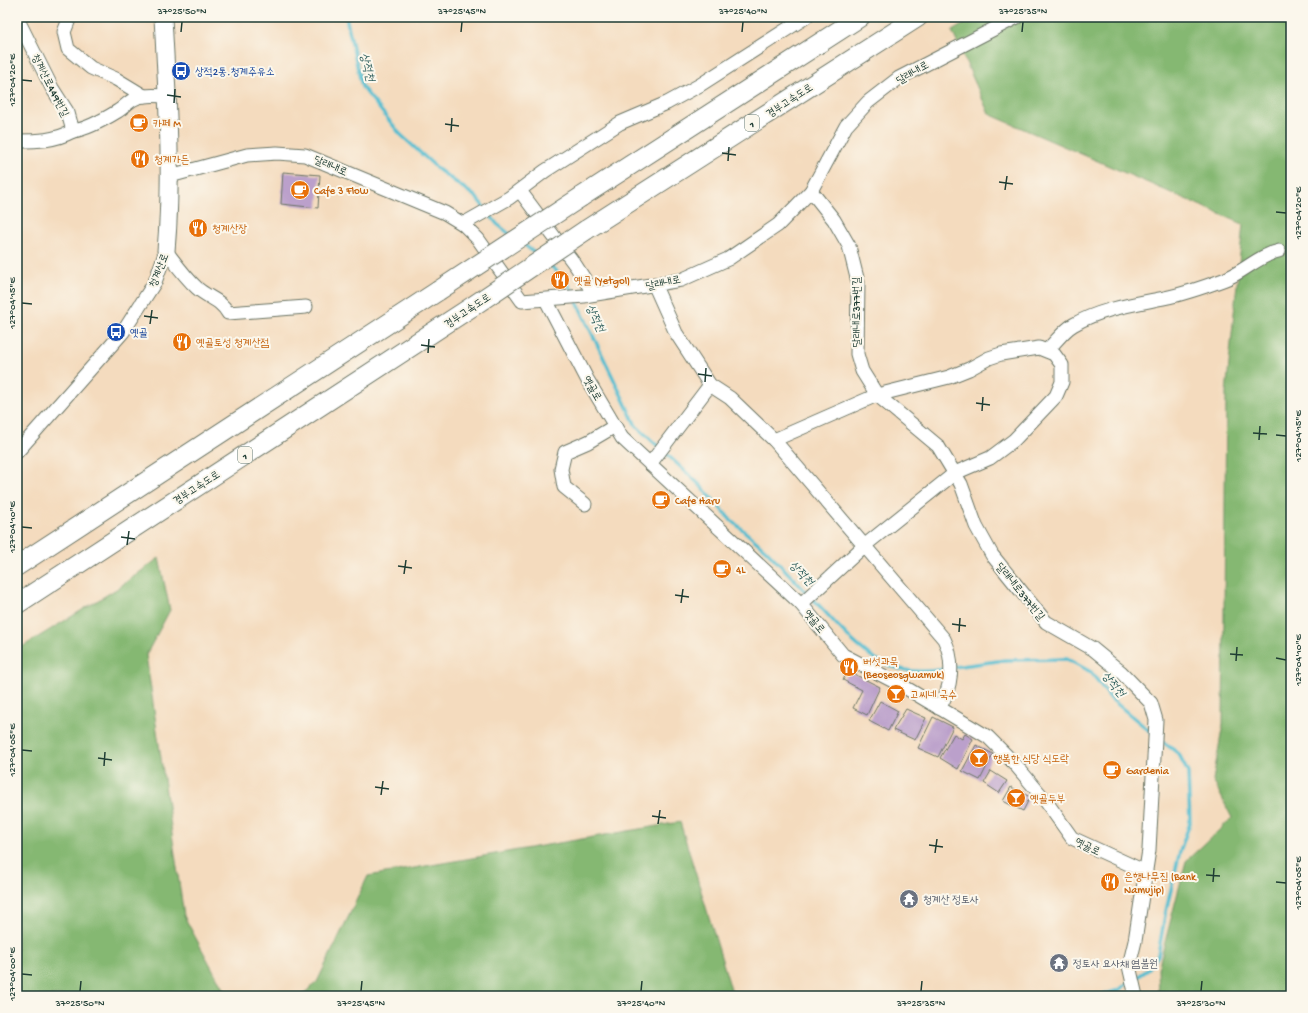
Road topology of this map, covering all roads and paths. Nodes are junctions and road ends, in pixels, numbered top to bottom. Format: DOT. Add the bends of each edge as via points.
graph roads {
  1 [pos="70,17"];
  2 [pos="164,17"];
  3 [pos="806,17"];
  4 [pos="860,17"];
  5 [pos="918,17"];
  6 [pos="1017,17"];
  7 [pos="17,18"];
  8 [pos="144,96"];
  9 [pos="169,96"];
  10 [pos="73,131"];
  11 [pos="17,141"];
  12 [pos="170,176"];
  13 [pos="520,191"];
  14 [pos="811,191"];
  15 [pos="463,224"];
  16 [pos="166,251"];
  17 [pos="1280,251"];
  18 [pos="654,284"];
  19 [pos="589,295"];
  20 [pos="546,300"];
  21 [pos="306,307"];
  22 [pos="1047,350"];
  23 [pos="710,385"];
  24 [pos="877,395"];
  25 [pos="615,426"];
  26 [pos="774,440"];
  27 [pos="17,452"];
  28 [pos="654,459"];
  29 [pos="955,473"];
  30 [pos="585,504"];
  31 [pos="864,546"];
  32 [pos="17,566"];
  33 [pos="17,604"];
  34 [pos="801,604"];
  35 [pos="940,708"];
  36 [pos="1146,872"];
  37 [pos="1135,994"];
  1 -- 8 [label="street" via="64,32 68,49 91,68"];
  2 -- 9 [label="main road, 청계산로"];
  3 -- 13 [label="street" via="700,85 667,103 620,123 545,171"];
  4 -- 32 [label="highway, bridge"];
  5 -- 33 [label="highway, 경부고속도로 / 1, bridge" via="586,230"];
  6 -- 14 [label="street, 달래내로" via="899,78 868,102 846,126"];
  7 -- 10 [label="street, 청계산로449번길" via="52,88 68,113"];
  8 -- 9 [label="street, 청계산로449번길"];
  8 -- 10 [label="street, 청계산로449번길" via="127,102 101,121"];
  9 -- 12 [label="main road, 청계산로"];
  10 -- 11 [label="street, 청계산로449번길" via="48,141"];
  12 -- 15 [label="street, 달래내로" via="247,155 305,155 445,213"];
  12 -- 16 [label="main road, 청계산로"];
  13 -- 15 [label="street"];
  13 -- 19 [label="street" via="576,266"];
  14 -- 18 [label="street, 달래내로" via="778,225 728,259 681,280"];
  14 -- 24 [label="street, 달래내로377번길" via="834,220 848,246 858,282 856,354 862,371"];
  15 -- 20 [label="street, 달래내로" via="478,239 522,301"];
  16 -- 21 [label="street" via="183,274 198,289 223,304 228,314"];
  16 -- 27 [label="street, 청계산로" via="155,282 123,332"];
  17 -- 22 [label="street" via="1270,253 1215,283 1080,321 1071,326"];
  18 -- 19 [label="street, 달래내로"];
  18 -- 23 [label="street" via="676,333"];
  19 -- 20 [label="street, 달래내로"];
  20 -- 25 [label="street, 옛골로"];
  22 -- 24 [label="street" via="1031,348 1001,354 969,370"];
  22 -- 29 [label="street" via="1054,354 1062,365 1062,382 1056,396 1027,427 990,458"];
  23 -- 26 [label="street" via="730,398"];
  23 -- 28 [label="street"];
  24 -- 26 [label="street"];
  24 -- 29 [label="street, 달래내로377번길" via="938,446"];
  25 -- 28 [label="street, 옛골로" via="622,438"];
  25 -- 30 [label="street" via="565,452 561,469 564,487"];
  26 -- 31 [label="street"];
  28 -- 34 [label="street, 옛골로"];
  29 -- 31 [label="street"];
  29 -- 36 [label="street, 달래내로377번길" via="976,526 992,555 1046,622 1093,649 1121,672 1151,703 1156,720 1151,829"];
  31 -- 34 [label="street"];
  31 -- 35 [label="street" via="944,639 949,655 950,688"];
  34 -- 35 [label="street, 옛골로" via="843,655"];
  35 -- 36 [label="street, 옛골로" via="988,737 1045,800 1072,838"];
  36 -- 37 [label="street, 달래내로377번길" via="1129,966"];
}
